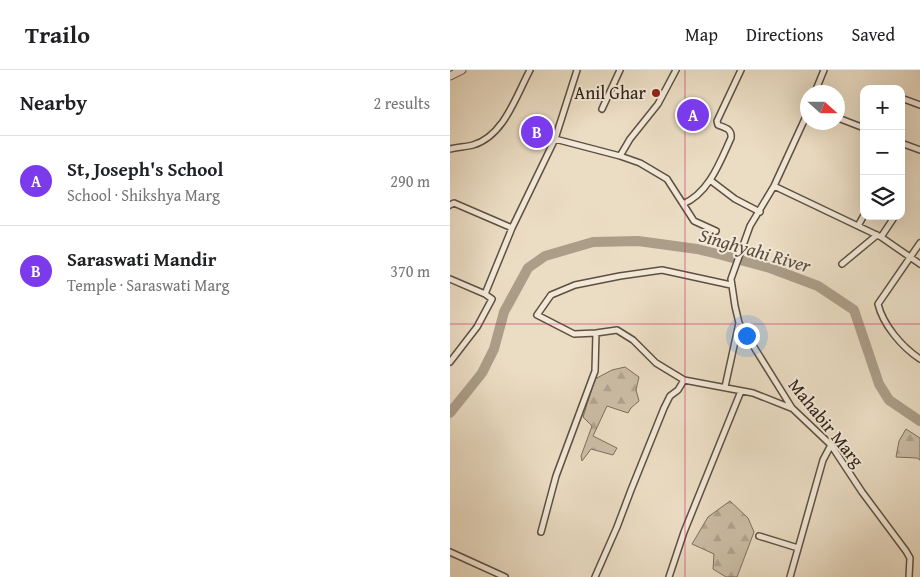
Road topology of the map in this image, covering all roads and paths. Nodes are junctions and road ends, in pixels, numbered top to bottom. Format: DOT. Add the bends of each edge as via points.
graph roads {
  1 [pos="462,70"];
  2 [pos="530,70"];
  3 [pos="577,70"];
  4 [pos="620,70"];
  5 [pos="676,70"];
  6 [pos="741,70"];
  7 [pos="824,70"];
  8 [pos="450,76"];
  9 [pos="818,85"];
  10 [pos="905,99"];
  11 [pos="920,105"];
  12 [pos="602,109"];
  13 [pos="845,121"];
  14 [pos="860,126"];
  15 [pos="800,129"];
  16 [pos="555,139"];
  17 [pos="905,144"];
  18 [pos="450,149"];
  19 [pos="920,150"];
  20 [pos="620,156"];
  21 [pos="710,180"];
  22 [pos="774,186"];
  23 [pos="683,204"];
  24 [pos="450,205"];
  25 [pos="760,212"];
  26 [pos="861,220"];
  27 [pos="892,220"];
  28 [pos="858,226"];
  29 [pos="512,228"];
  30 [pos="716,231"];
  31 [pos="879,236"];
  32 [pos="920,243"];
  33 [pos="911,257"];
  34 [pos="842,264"];
  35 [pos="920,264"];
  36 [pos="450,279"];
  37 [pos="731,282"];
  38 [pos="485,294"];
  39 [pos="739,323"];
  40 [pos="596,333"];
  41 [pos="920,360"];
  42 [pos="450,362"];
  43 [pos="684,380"];
  44 [pos="725,387"];
  45 [pos="741,391"];
  46 [pos="792,408"];
  47 [pos="831,445"];
  48 [pos="541,532"];
  49 [pos="758,536"];
  50 [pos="798,548"];
  51 [pos="450,552"];
  52 [pos="505,577"];
  53 [pos="595,577"];
  54 [pos="669,577"];
  55 [pos="790,577"];
  56 [pos="909,577"];
  1 -- 8 [label="street"];
  2 -- 18 [label="street" via="503,122 494,132 475,145"];
  3 -- 16 [label="street"];
  4 -- 12 [label="street"];
  5 -- 20 [label="street" via="658,104"];
  6 -- 21 [label="street" via="717,121 718,125 729,129 731,138"];
  7 -- 9 [label="street"];
  10 -- 11 [label="street"];
  13 -- 14 [label="street"];
  15 -- 22 [label="street"];
  16 -- 20 [label="street"];
  16 -- 29 [label="street"];
  17 -- 19 [label="street"];
  20 -- 23 [label="street" via="667,178"];
  21 -- 23 [label="street"];
  21 -- 25 [label="street" via="735,199"];
  22 -- 25 [label="street"];
  22 -- 28 [label="street"];
  23 -- 30 [label="street" via="694,222"];
  24 -- 29 [label="street" via="454,202"];
  25 -- 37 [label="street" via="750,226"];
  26 -- 28 [label="street"];
  27 -- 31 [label="street"];
  28 -- 31 [label="street"];
  29 -- 38 [label="street"];
  31 -- 33 [label="street"];
  31 -- 34 [label="street"];
  32 -- 33 [label="street"];
  33 -- 35 [label="street"];
  33 -- 41 [label="street" via="878,304 896,337"];
  36 -- 38 [label="street"];
  37 -- 39 [label="street, Mahabir Marg"];
  37 -- 40 [label="street" via="662,270 620,276 575,285 552,295 537,316 574,334"];
  38 -- 42 [label="street" via="492,299 477,327"];
  39 -- 44 [label="street"];
  39 -- 46 [label="street, Mahabir Marg"];
  40 -- 43 [label="street" via="617,330 633,340 656,363"];
  40 -- 48 [label="street" via="595,371 556,476"];
  43 -- 44 [label="street"];
  43 -- 53 [label="street" via="664,408"];
  44 -- 45 [label="street"];
  45 -- 46 [label="street"];
  45 -- 54 [label="street"];
  46 -- 47 [label="street, Mahabir Marg"];
  47 -- 50 [label="street" via="823,460"];
  47 -- 56 [label="street, Mahabir Marg" via="906,551 910,558"];
  49 -- 50 [label="street"];
  50 -- 55 [label="street"];
  51 -- 52 [label="street"];
}
